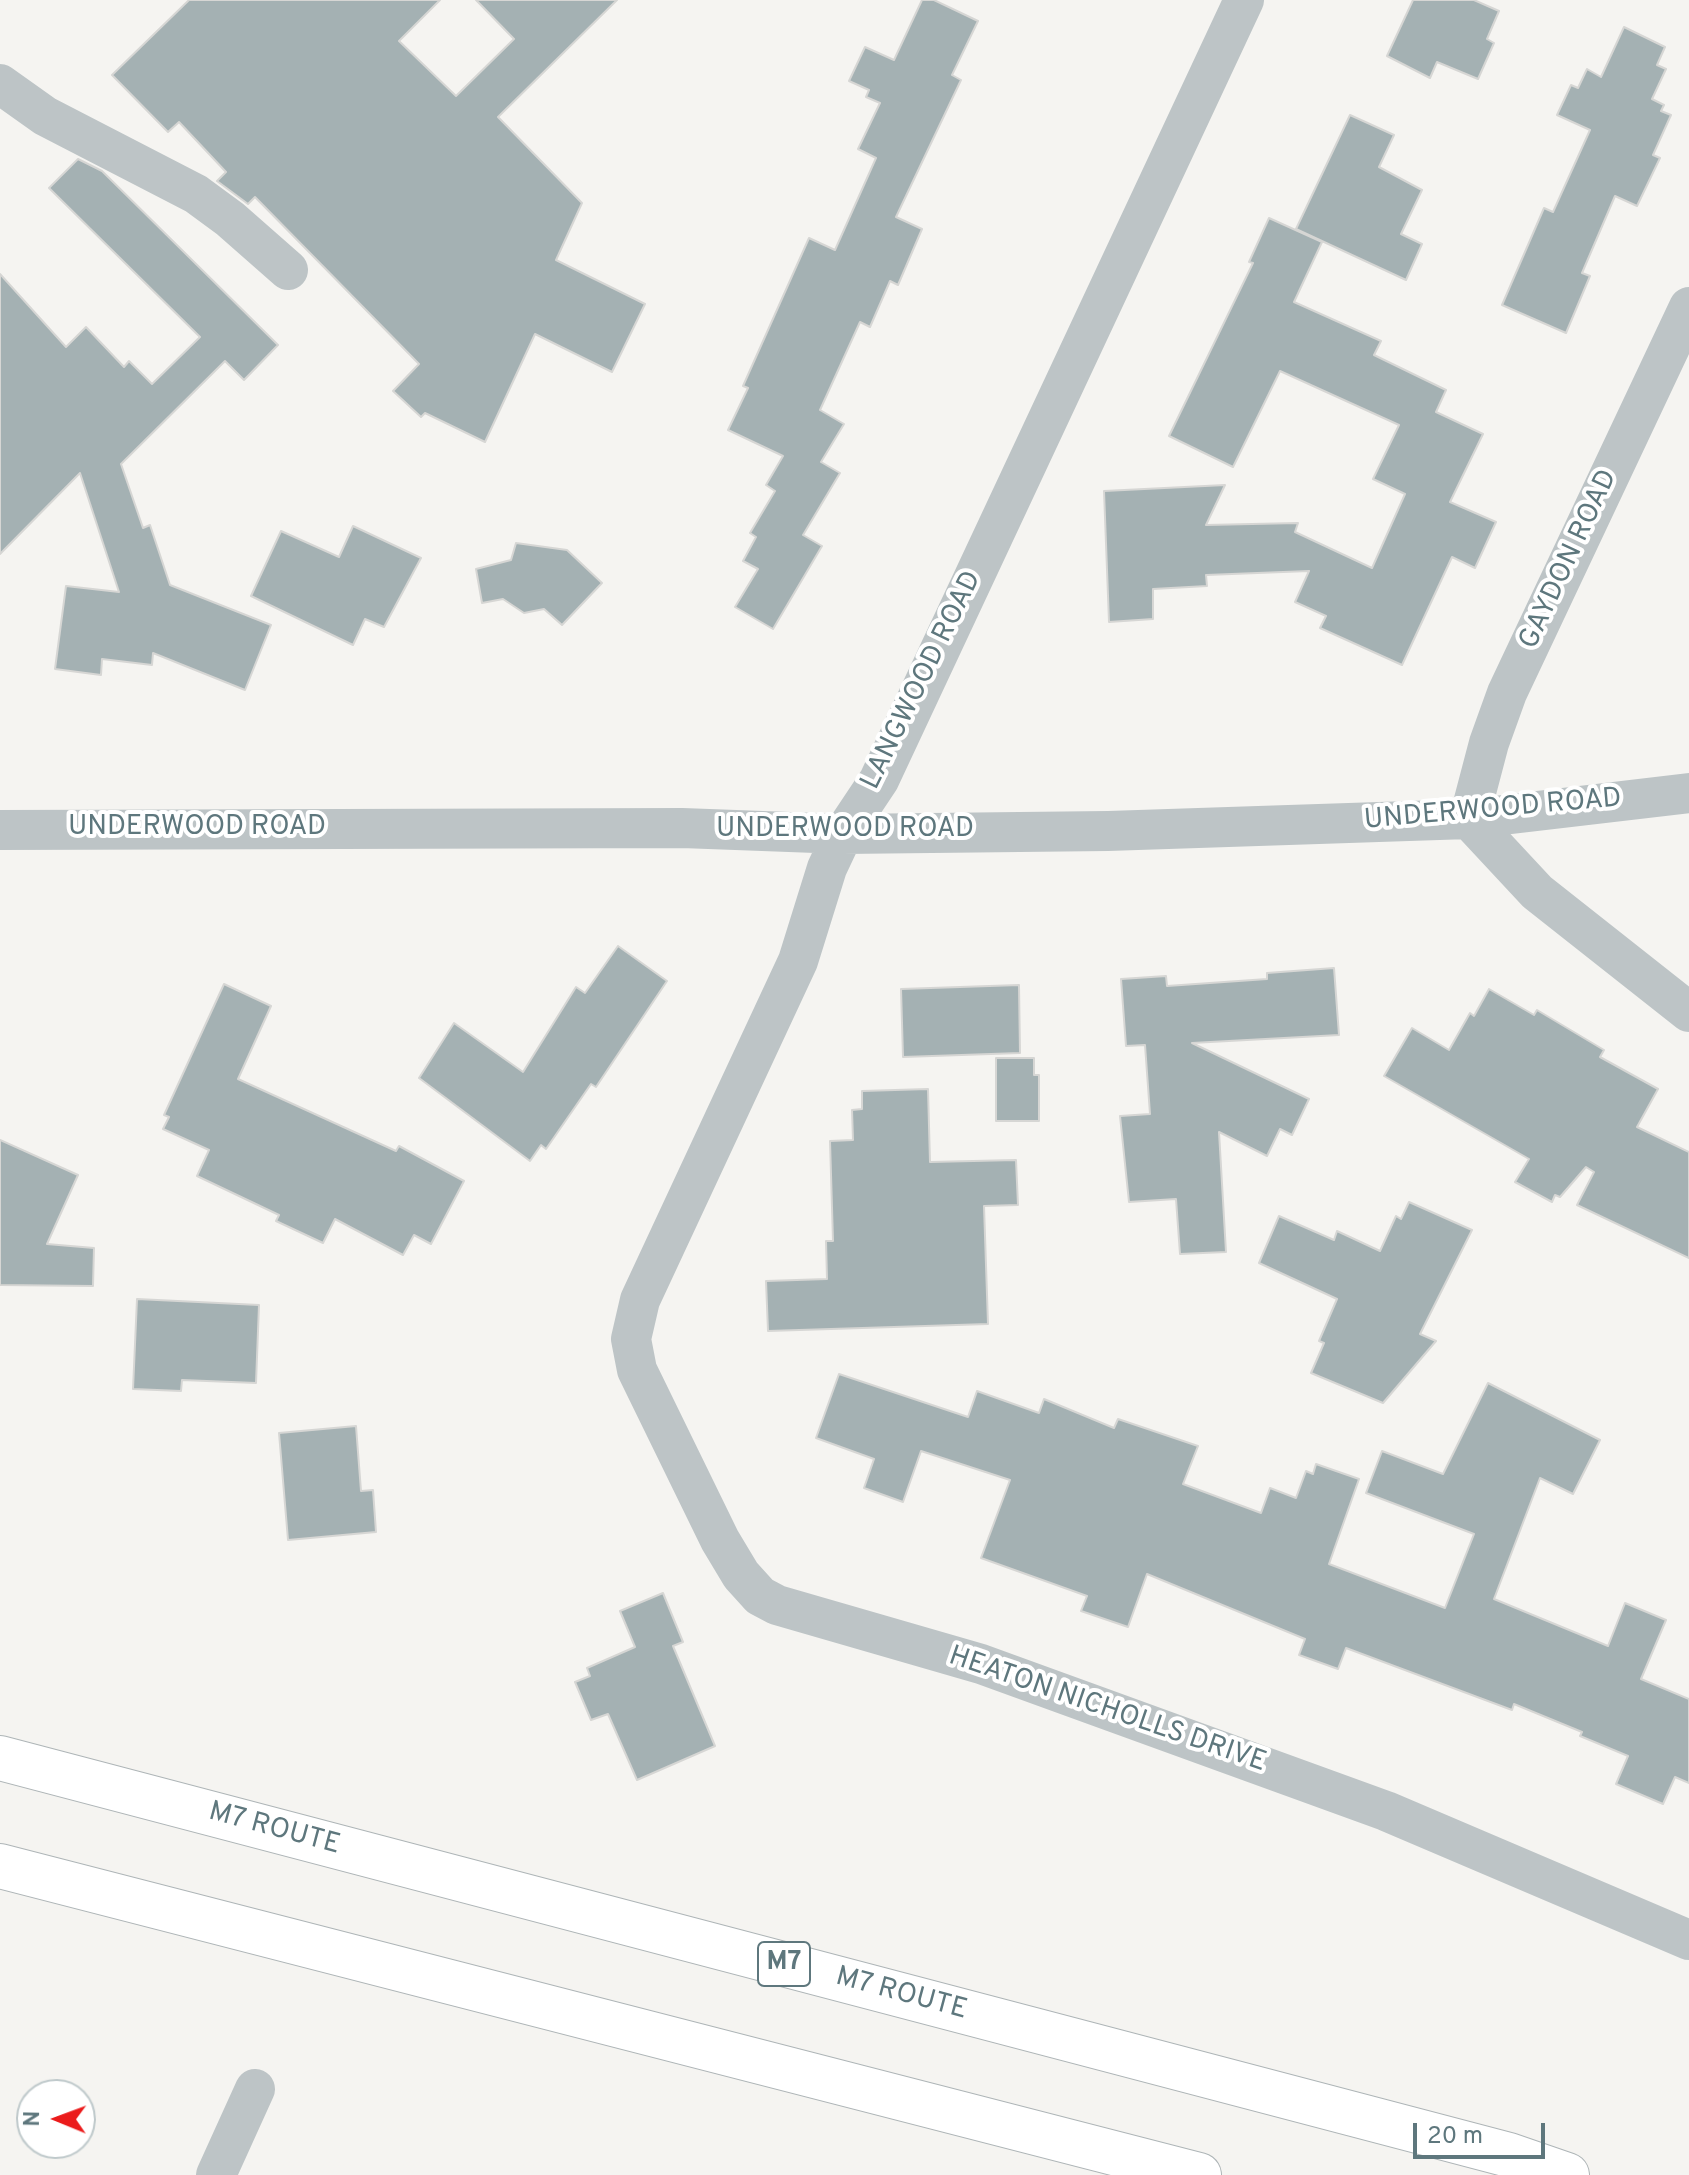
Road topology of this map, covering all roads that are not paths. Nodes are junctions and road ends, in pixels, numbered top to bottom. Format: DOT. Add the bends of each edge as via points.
graph roads {
  1 [pos="1244,0"];
  2 [pos="0,84"];
  3 [pos="288,270"];
  4 [pos="1689,307"];
  5 [pos="1689,793"];
  6 [pos="1469,819"];
  7 [pos="0,830"];
  8 [pos="843,834"];
  9 [pos="1689,1012"];
  10 [pos="637,1370"];
  11 [pos="0,1758"];
  12 [pos="0,1866"];
  13 [pos="1689,1940"];
  14 [pos="255,2089"];
  15 [pos="216,2175"];
  16 [pos="1199,2175"];
  17 [pos="1567,2175"];
  1 -- 8 [label="street, LANGWOOD ROAD" via="879,780"];
  2 -- 3 [label="street" via="45,116 196,194"];
  4 -- 6 [label="street, GAYDON ROAD" via="1507,693"];
  5 -- 6 [label="street, UNDERWOOD ROAD"];
  6 -- 8 [label="street, UNDERWOOD ROAD"];
  6 -- 9 [label="street" via="1537,892"];
  7 -- 8 [label="street, UNDERWOOD ROAD" via="666,828"];
  8 -- 10 [label="street, LANGWOOD ROAD" via="798,961 640,1300 631,1339"];
  10 -- 13 [label="street, HEATON NICHOLLS DRIVE" via="720,1540 760,1596 981,1664 1386,1811"];
  11 -- 17 [label="highway, M7 ROUTE / M7" via="1509,2155"];
  12 -- 16 [label="highway"];
  14 -- 15 [label="street"];
}
